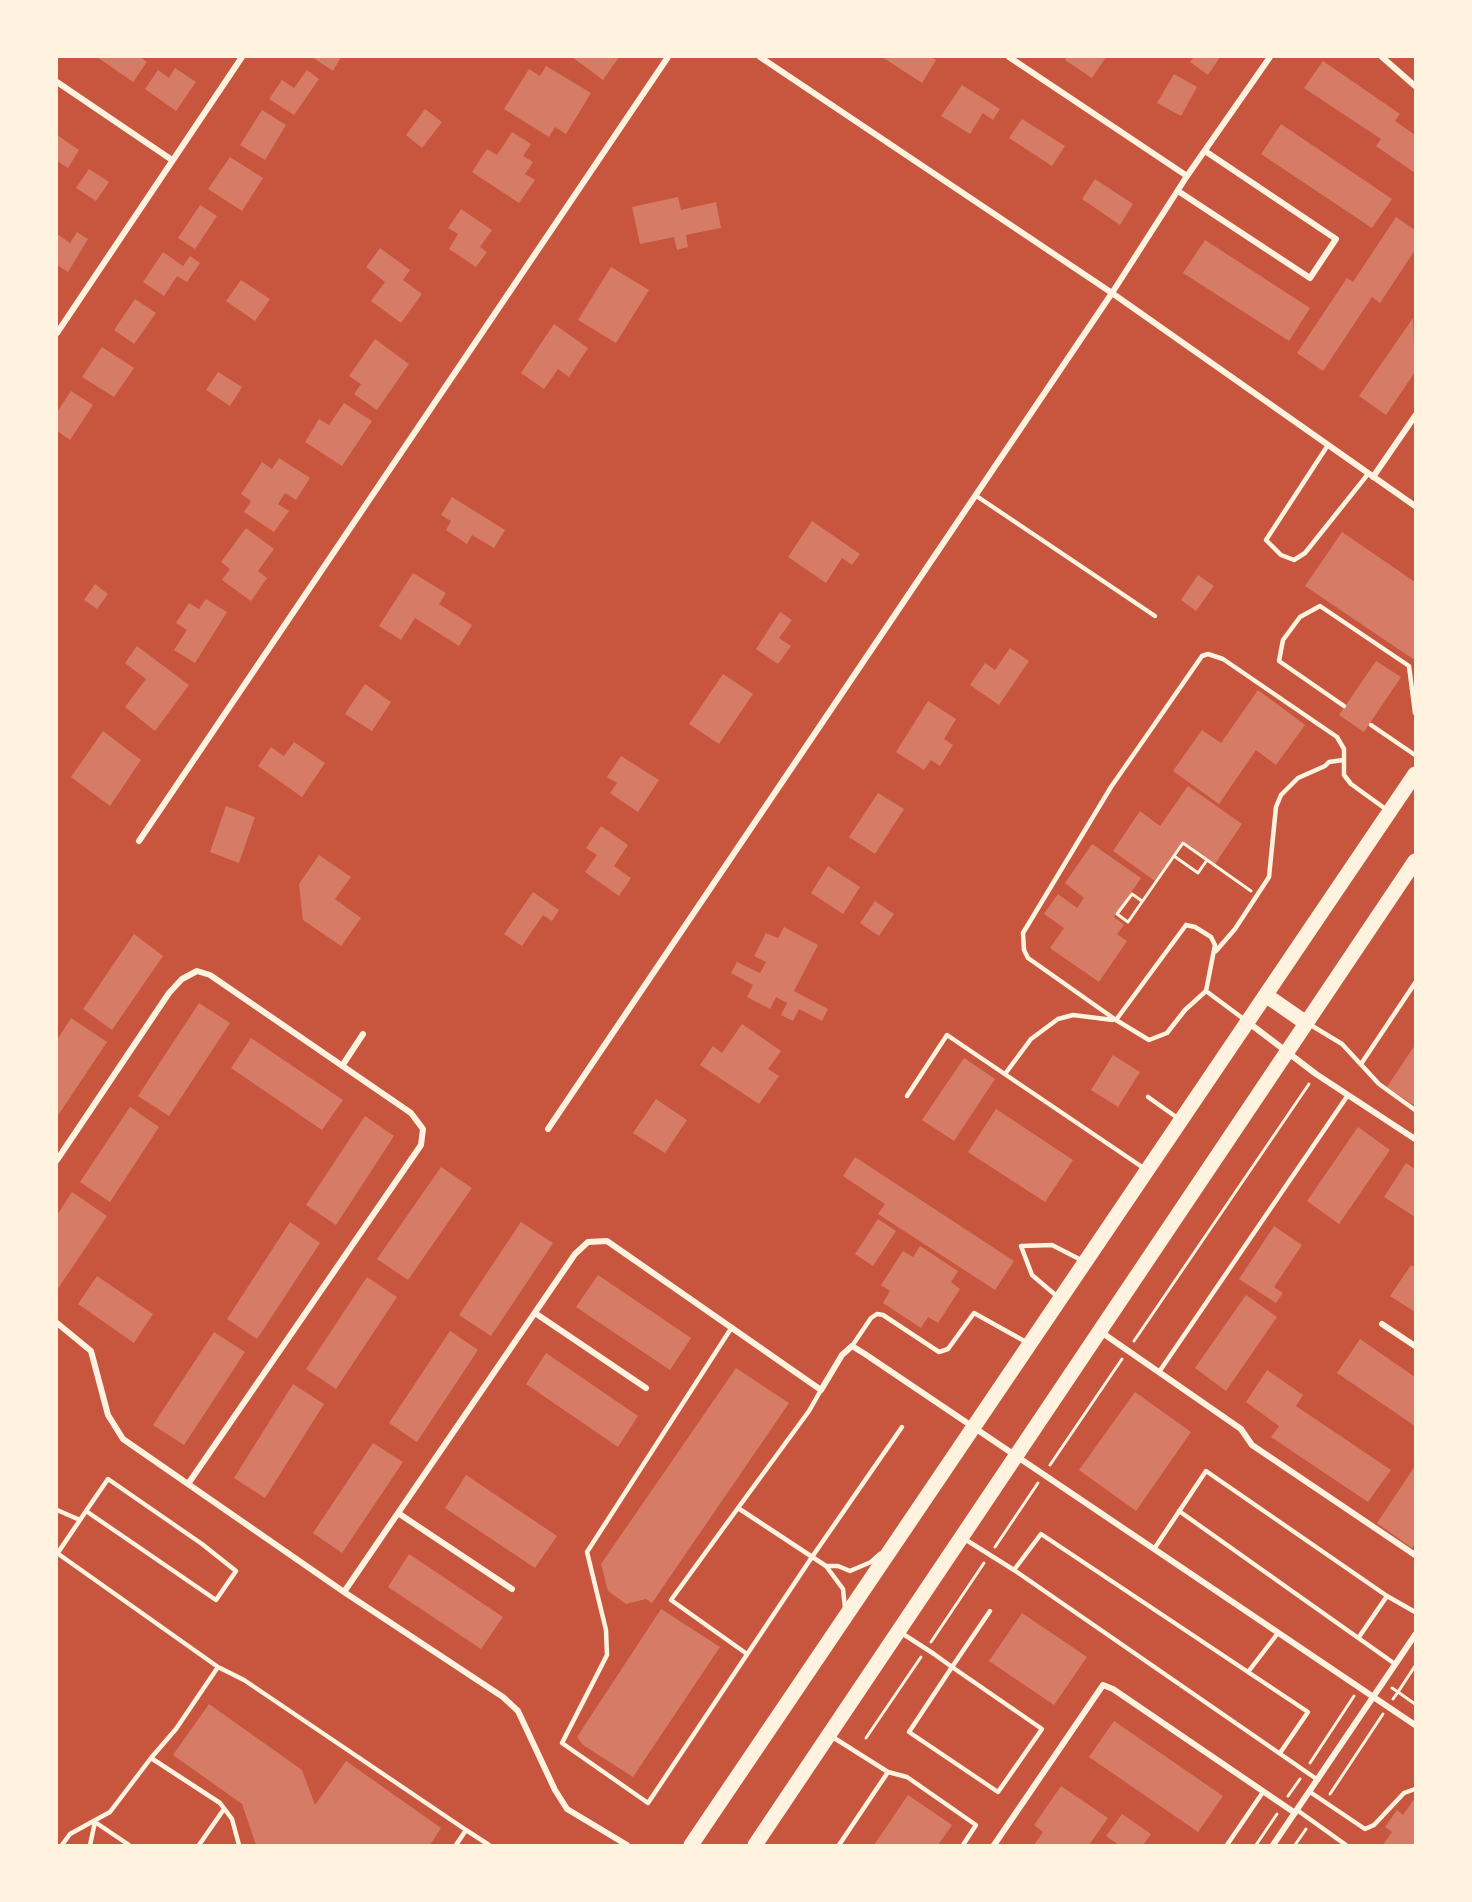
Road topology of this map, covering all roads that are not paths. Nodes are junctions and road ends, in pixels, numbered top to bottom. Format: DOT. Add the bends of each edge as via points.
graph roads {
  1 [pos="242,57"];
  2 [pos="668,57"];
  3 [pos="760,57"];
  4 [pos="1270,57"];
  5 [pos="1382,57"];
  6 [pos="1014,58"];
  7 [pos="57,82"];
  8 [pos="1415,86"];
  9 [pos="1205,151"];
  10 [pos="172,160"];
  11 [pos="1187,176"];
  12 [pos="1178,190"];
  13 [pos="1112,293"];
  14 [pos="60,322"];
  15 [pos="57,333"];
  16 [pos="1415,416"];
  17 [pos="1328,445"];
  18 [pos="1370,475"];
  19 [pos="975,495"];
  20 [pos="1415,506"];
  21 [pos="1155,616"];
  22 [pos="1344,706"];
  23 [pos="1415,713"];
  24 [pos="1371,724"];
  25 [pos="1415,755"];
  26 [pos="1343,760"];
  27 [pos="1415,774"];
  28 [pos="1389,812"];
  29 [pos="139,842"];
  30 [pos="1415,861"];
  31 [pos="1216,951"];
  32 [pos="1415,983"];
  33 [pos="1206,991"];
  34 [pos="1267,996"];
  35 [pos="1116,1020"];
  36 [pos="1248,1023"];
  37 [pos="1306,1023"];
  38 [pos="363,1034"];
  39 [pos="1287,1052"];
  40 [pos="1361,1064"];
  41 [pos="342,1066"];
  42 [pos="1005,1074"];
  43 [pos="1348,1095"];
  44 [pos="907,1096"];
  45 [pos="1148,1098"];
  46 [pos="1415,1110"];
  47 [pos="1182,1120"];
  48 [pos="548,1129"];
  49 [pos="1415,1139"];
  50 [pos="57,1160"];
  51 [pos="1148,1171"];
  52 [pos="1086,1263"];
  53 [pos="1061,1299"];
  54 [pos="535,1313"];
  55 [pos="57,1323"];
  56 [pos="1382,1324"];
  57 [pos="732,1328"];
  58 [pos="1099,1330"];
  59 [pos="1030,1345"];
  60 [pos="852,1346"];
  61 [pos="1415,1346"];
  62 [pos="1159,1372"];
  63 [pos="646,1388"];
  64 [pos="821,1390"];
  65 [pos="903,1427"];
  66 [pos="973,1428"];
  67 [pos="1015,1455"];
  68 [pos="188,1484"];
  69 [pos="738,1508"];
  70 [pos="57,1510"];
  71 [pos="86,1511"];
  72 [pos="1179,1511"];
  73 [pos="398,1513"];
  74 [pos="80,1520"];
  75 [pos="902,1534"];
  76 [pos="961,1537"];
  77 [pos="1154,1549"];
  78 [pos="57,1553"];
  79 [pos="1415,1555"];
  80 [pos="812,1557"];
  81 [pos="826,1566"];
  82 [pos="1014,1570"];
  83 [pos="512,1589"];
  84 [pos="344,1592"];
  85 [pos="1387,1596"];
  86 [pos="990,1611"];
  87 [pos="1415,1612"];
  88 [pos="844,1619"];
  89 [pos="898,1631"];
  90 [pos="1278,1633"];
  91 [pos="1415,1635"];
  92 [pos="1359,1637"];
  93 [pos="747,1654"];
  94 [pos="1395,1664"];
  95 [pos="218,1666"];
  96 [pos="952,1667"];
  97 [pos="1248,1672"];
  98 [pos="1373,1696"];
  99 [pos="1415,1725"];
  100 [pos="829,1734"];
  101 [pos="1280,1753"];
  102 [pos="152,1758"];
  103 [pos="888,1772"];
  104 [pos="1318,1780"];
  105 [pos="1415,1790"];
  106 [pos="1263,1792"];
  107 [pos="1310,1792"];
  108 [pos="224,1809"];
  109 [pos="1296,1811"];
  110 [pos="95,1822"];
  111 [pos="466,1830"];
  112 [pos="62,1845"];
  113 [pos="90,1845"];
  114 [pos="129,1845"];
  115 [pos="199,1845"];
  116 [pos="239,1845"];
  117 [pos="456,1845"];
  118 [pos="489,1845"];
  119 [pos="627,1845"];
  120 [pos="691,1845"];
  121 [pos="755,1845"];
  122 [pos="839,1845"];
  123 [pos="963,1845"];
  124 [pos="994,1845"];
  125 [pos="1227,1845"];
  126 [pos="1274,1845"];
  127 [pos="1346,1845"];
  1 -- 10 [label="street"];
  2 -- 29 [label="street"];
  3 -- 13 [label="street"];
  4 -- 9 [label="street"];
  5 -- 8 [label="street"];
  6 -- 11 [label="street"];
  7 -- 10 [label="street"];
  9 -- 11 [label="street"];
  9 -- 12 [label="street" via="1336,239 1310,278"];
  10 -- 14 [label="street"];
  11 -- 12 [label="street"];
  12 -- 13 [label="street"];
  13 -- 17 [label="street"];
  13 -- 19 [label="street"];
  14 -- 15 [label="street"];
  16 -- 18 [label="street"];
  17 -- 18 [label="street"];
  17 -- 18 [label="lane" via="1266,540 1272,548 1294,560 1305,554"];
  18 -- 20 [label="street"];
  19 -- 21 [label="lane"];
  19 -- 48 [label="street"];
  22 -- 23 [label="lane" via="1279,661 1282,640 1300,617 1320,606 1409,666"];
  24 -- 25 [label="lane"];
  26 -- 28 [label="lane" via="1344,775 1351,784"];
  26 -- 31 [label="lane" via="1329,762 1298,778 1281,795 1276,807 1269,877"];
  26 -- 35 [label="lane" via="1344,749 1337,737 1223,659 1202,656 1111,787 1023,933 1028,958"];
  27 -- 28 [label="main road"];
  28 -- 34 [label="main road"];
  30 -- 37 [label="main road"];
  31 -- 33 [label="lane"];
  31 -- 35 [label="lane" via="1210,937 1186,925"];
  32 -- 40 [label="lane"];
  33 -- 35 [label="lane" via="1160,1038 1149,1040"];
  33 -- 36 [label="lane"];
  34 -- 36 [label="main road"];
  34 -- 37 [label="main road"];
  35 -- 42 [label="lane" via="1073,1015 1058,1019 1031,1039"];
  36 -- 39 [label="street"];
  36 -- 47 [label="main road"];
  37 -- 39 [label="main road"];
  37 -- 40 [label="lane" via="1342,1044"];
  38 -- 41 [label="street"];
  39 -- 43 [label="street"];
  39 -- 58 [label="main road"];
  40 -- 46 [label="lane" via="1379,1084"];
  41 -- 50 [label="street" via="210,975 197,971 169,993"];
  41 -- 68 [label="street" via="411,1113 423,1129 421,1145"];
  42 -- 44 [label="lane" via="946,1035"];
  42 -- 51 [label="lane"];
  43 -- 49 [label="street"];
  43 -- 62 [label="lane"];
  45 -- 47 [label="lane"];
  47 -- 51 [label="main road"];
  51 -- 52 [label="main road"];
  52 -- 53 [label="main road"];
  52 -- 53 [label="lane" via="1052,1245 1021,1246 1032,1275"];
  53 -- 59 [label="main road"];
  54 -- 57 [label="street" via="575,1254 588,1242 607,1241"];
  54 -- 63 [label="street"];
  54 -- 73 [label="street"];
  55 -- 68 [label="street" via="91,1351 108,1415 123,1439"];
  56 -- 61 [label="street"];
  57 -- 64 [label="street"];
  57 -- 93 [label="lane" via="587,1552 606,1630 607,1655 562,1743 648,1803"];
  58 -- 62 [label="street"];
  58 -- 67 [label="main road"];
  59 -- 60 [label="lane" via="974,1313 943,1351 877,1314"];
  59 -- 66 [label="main road"];
  60 -- 64 [label="street"];
  60 -- 66 [label="street"];
  62 -- 79 [label="street" via="1241,1430 1252,1445"];
  64 -- 69 [label="lane"];
  65 -- 80 [label="lane"];
  66 -- 67 [label="street"];
  66 -- 75 [label="main road"];
  67 -- 76 [label="main road"];
  67 -- 77 [label="street"];
  68 -- 84 [label="street"];
  69 -- 80 [label="lane"];
  69 -- 93 [label="lane" via="671,1600"];
  70 -- 74 [label="lane"];
  71 -- 71 [label="lane" via="108,1479 236,1571 216,1600"];
  71 -- 74 [label="lane"];
  72 -- 77 [label="lane"];
  72 -- 85 [label="lane" via="1206,1471"];
  72 -- 92 [label="lane"];
  73 -- 83 [label="street"];
  73 -- 84 [label="street"];
  74 -- 78 [label="lane"];
  75 -- 81 [label="lane" via="872,1562 850,1571"];
  75 -- 88 [label="main road"];
  76 -- 82 [label="lane"];
  76 -- 89 [label="main road"];
  77 -- 90 [label="street"];
  78 -- 95 [label="lane"];
  80 -- 81 [label="lane"];
  80 -- 93 [label="lane"];
  81 -- 88 [label="lane" via="843,1589"];
  82 -- 97 [label="lane" via="1041,1534"];
  82 -- 101 [label="lane"];
  84 -- 119 [label="street" via="503,1697 518,1711 567,1809"];
  85 -- 87 [label="lane"];
  85 -- 92 [label="lane"];
  86 -- 96 [label="lane"];
  88 -- 120 [label="main road"];
  89 -- 96 [label="lane"];
  89 -- 100 [label="main road"];
  90 -- 97 [label="lane"];
  90 -- 98 [label="street"];
  91 -- 94 [label="street"];
  92 -- 94 [label="lane"];
  94 -- 98 [label="street"];
  95 -- 102 [label="lane"];
  95 -- 111 [label="lane"];
  96 -- 96 [label="lane" via="1042,1729 998,1792 909,1732"];
  97 -- 101 [label="lane" via="1308,1712"];
  98 -- 99 [label="street"];
  98 -- 104 [label="street"];
  100 -- 103 [label="lane"];
  100 -- 121 [label="main road"];
  101 -- 104 [label="lane"];
  102 -- 108 [label="lane"];
  102 -- 110 [label="lane" via="110,1812"];
  103 -- 122 [label="lane"];
  103 -- 123 [label="lane" via="907,1776 976,1825"];
  104 -- 107 [label="street"];
  105 -- 107 [label="lane" via="1404,1793 1374,1825 1365,1829"];
  106 -- 109 [label="street"];
  106 -- 124 [label="street" via="1103,1685"];
  106 -- 125 [label="lane"];
  107 -- 109 [label="street"];
  108 -- 115 [label="lane"];
  108 -- 116 [label="lane" via="232,1819"];
  109 -- 126 [label="street"];
  109 -- 127 [label="lane"];
  110 -- 112 [label="lane" via="70,1834"];
  110 -- 113 [label="lane"];
  110 -- 114 [label="lane"];
  111 -- 117 [label="lane"];
  111 -- 118 [label="lane"];
}
